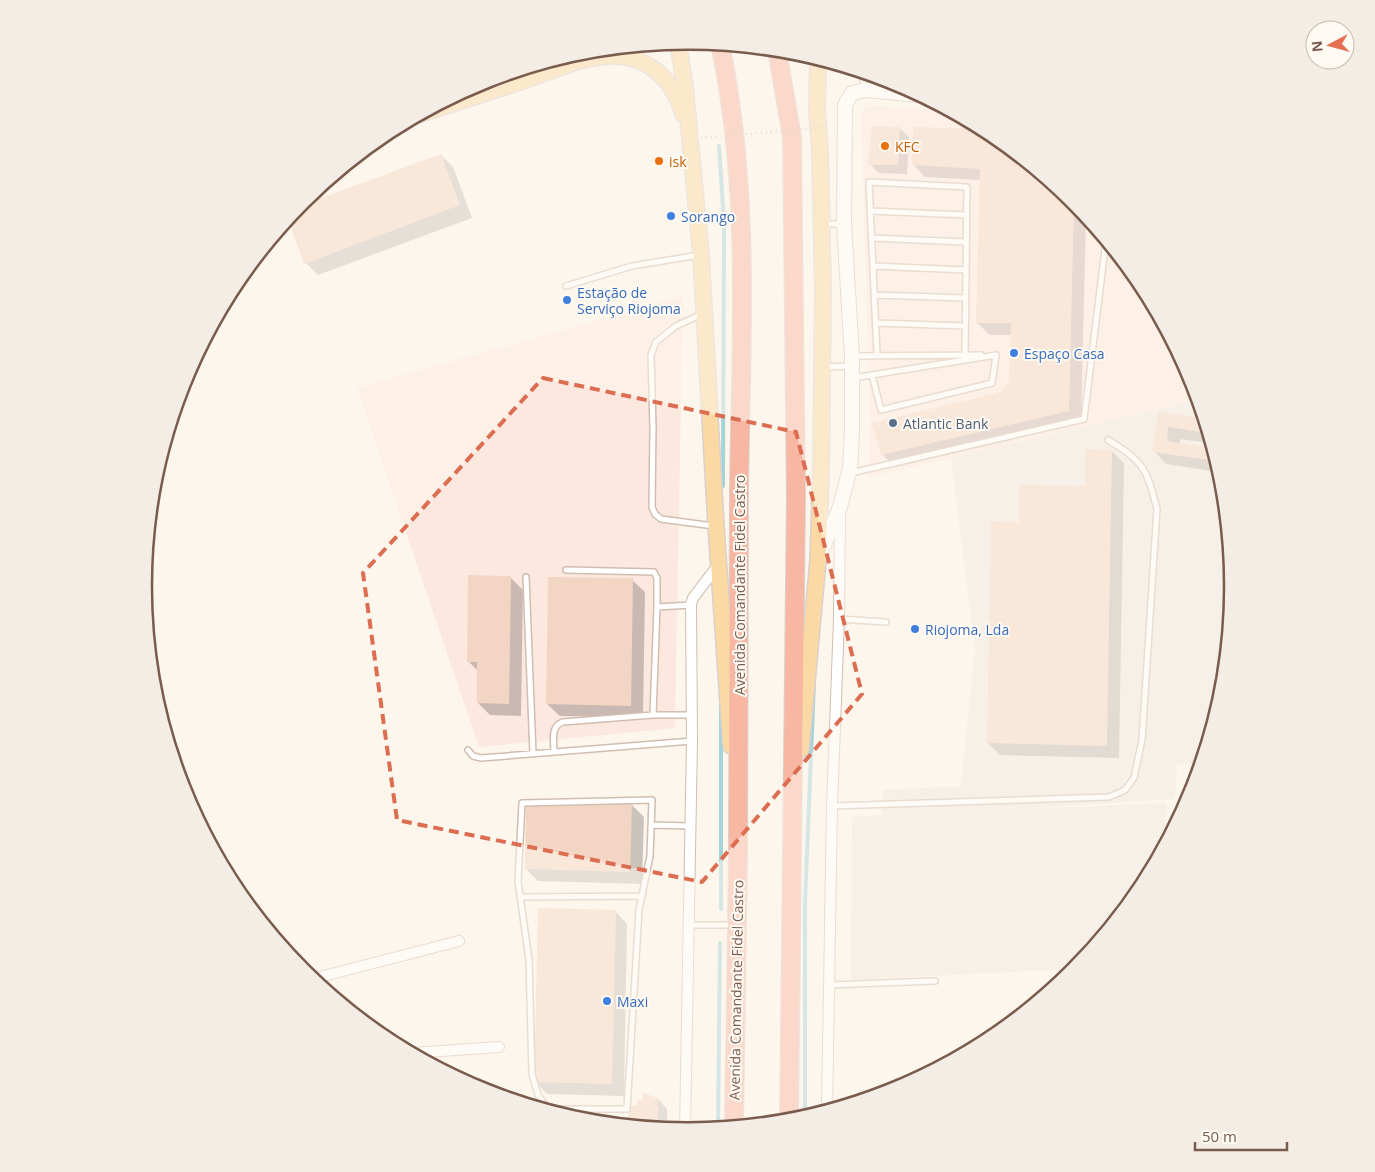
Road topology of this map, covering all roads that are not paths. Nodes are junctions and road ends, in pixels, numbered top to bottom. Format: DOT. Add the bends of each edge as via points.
graph roads {
  1 [pos="679,50"];
  2 [pos="721,51"];
  3 [pos="610,56"];
  4 [pos="601,57"];
  5 [pos="778,58"];
  6 [pos="808,64"];
  7 [pos="818,66"];
  8 [pos="863,79"];
  9 [pos="864,91"];
  10 [pos="899,94"];
  11 [pos="455,103"];
  12 [pos="817,111"];
  13 [pos="694,173"];
  14 [pos="870,211"];
  15 [pos="967,214"];
  16 [pos="821,224"];
  17 [pos="844,224"];
  18 [pos="871,238"];
  19 [pos="966,242"];
  20 [pos="1105,250"];
  21 [pos="701,255"];
  22 [pos="873,266"];
  23 [pos="966,270"];
  24 [pos="566,286"];
  25 [pos="874,295"];
  26 [pos="966,298"];
  27 [pos="704,312"];
  28 [pos="876,323"];
  29 [pos="965,326"];
  30 [pos="878,355"];
  31 [pos="965,358"];
  32 [pos="822,367"];
  33 [pos="852,367"];
  34 [pos="872,375"];
  35 [pos="1108,440"];
  36 [pos="848,474"];
  37 [pos="840,507"];
  38 [pos="716,526"];
  39 [pos="818,560"];
  40 [pos="719,564"];
  41 [pos="566,570"];
  42 [pos="526,577"];
  43 [pos="692,604"];
  44 [pos="657,607"];
  45 [pos="839,620"];
  46 [pos="886,622"];
  47 [pos="653,715"];
  48 [pos="691,715"];
  49 [pos="692,741"];
  50 [pos="468,750"];
  51 [pos="554,752"];
  52 [pos="533,754"];
  53 [pos="832,806"];
  54 [pos="651,825"];
  55 [pos="690,826"];
  56 [pos="793,855"];
  57 [pos="738,857"];
  58 [pos="642,896"];
  59 [pos="520,897"];
  60 [pos="688,925"];
  61 [pos="736,925"];
  62 [pos="459,940"];
  63 [pos="321,977"];
  64 [pos="935,981"];
  65 [pos="829,986"];
  66 [pos="499,1047"];
  67 [pos="424,1053"];
  68 [pos="544,1102"];
  69 [pos="827,1104"];
  70 [pos="570,1109"];
  71 [pos="788,1113"];
  72 [pos="734,1120"];
  73 [pos="685,1122"];
  1 -- 13 [label="main road"];
  2 -- 57 [label="highway, Avenida Comandante Fidel Castro" via="734,128 740,211"];
  3 -- 13 [label="main road" via="635,59 650,66 674,90 687,130"];
  4 -- 11 [label="main road"];
  5 -- 56 [label="highway" via="792,136 796,496"];
  6 -- 12 [label="main road"];
  7 -- 12 [label="main road"];
  8 -- 9 [label="lane"];
  9 -- 10 [label="street"];
  9 -- 17 [label="street" via="852,94 845,105"];
  12 -- 16 [label="main road"];
  13 -- 21 [label="main road"];
  14 -- 15 [label="lane"];
  14 -- 15 [label="lane" via="868,182 967,187"];
  14 -- 18 [label="lane"];
  15 -- 19 [label="lane"];
  16 -- 17 [label="lane"];
  16 -- 32 [label="main road"];
  17 -- 33 [label="street"];
  18 -- 19 [label="lane"];
  18 -- 22 [label="lane"];
  19 -- 23 [label="lane"];
  20 -- 36 [label="lane" via="1084,419"];
  21 -- 24 [label="lane" via="632,266"];
  21 -- 27 [label="main road"];
  22 -- 23 [label="lane"];
  22 -- 25 [label="lane"];
  23 -- 26 [label="lane"];
  25 -- 26 [label="lane"];
  25 -- 28 [label="lane"];
  26 -- 29 [label="lane"];
  27 -- 38 [label="main road"];
  27 -- 38 [label="lane" via="676,326 656,342 651,355 652,507 661,519"];
  28 -- 29 [label="lane"];
  28 -- 30 [label="lane"];
  29 -- 31 [label="lane"];
  30 -- 31 [label="lane"];
  30 -- 33 [label="lane"];
  31 -- 34 [label="lane"];
  31 -- 34 [label="lane" via="996,355 992,383 881,410"];
  32 -- 33 [label="lane"];
  32 -- 39 [label="main road"];
  33 -- 34 [label="lane"];
  33 -- 36 [label="street"];
  35 -- 53 [label="lane" via="1138,461 1149,480 1157,509 1142,740 1134,778 1125,790 1109,797"];
  36 -- 37 [label="street"];
  37 -- 39 [label="street"];
  37 -- 45 [label="street"];
  38 -- 40 [label="main road"];
  39 -- 56 [label="main road"];
  40 -- 43 [label="street" via="693,598"];
  40 -- 57 [label="main road"];
  41 -- 44 [label="lane" via="654,572"];
  42 -- 52 [label="lane"];
  43 -- 44 [label="lane"];
  43 -- 48 [label="street"];
  44 -- 47 [label="lane"];
  45 -- 46 [label="lane"];
  45 -- 53 [label="street"];
  47 -- 48 [label="lane"];
  47 -- 51 [label="lane" via="558,723 554,728"];
  48 -- 49 [label="street"];
  49 -- 51 [label="lane"];
  49 -- 55 [label="street"];
  50 -- 52 [label="lane" via="481,758"];
  51 -- 52 [label="lane"];
  53 -- 65 [label="street"];
  54 -- 55 [label="lane"];
  54 -- 58 [label="lane" via="650,856"];
  54 -- 59 [label="lane" via="652,800 522,803"];
  55 -- 60 [label="street"];
  56 -- 71 [label="highway"];
  57 -- 61 [label="highway, Avenida Comandante Fidel Castro"];
  58 -- 59 [label="lane"];
  58 -- 70 [label="lane" via="627,1109"];
  59 -- 68 [label="lane" via="529,960 532,1074"];
  60 -- 61 [label="lane"];
  60 -- 73 [label="street"];
  61 -- 72 [label="highway, Avenida Comandante Fidel Castro"];
  62 -- 63 [label="street"];
  64 -- 65 [label="lane"];
  65 -- 69 [label="street"];
  66 -- 67 [label="street"];
}
